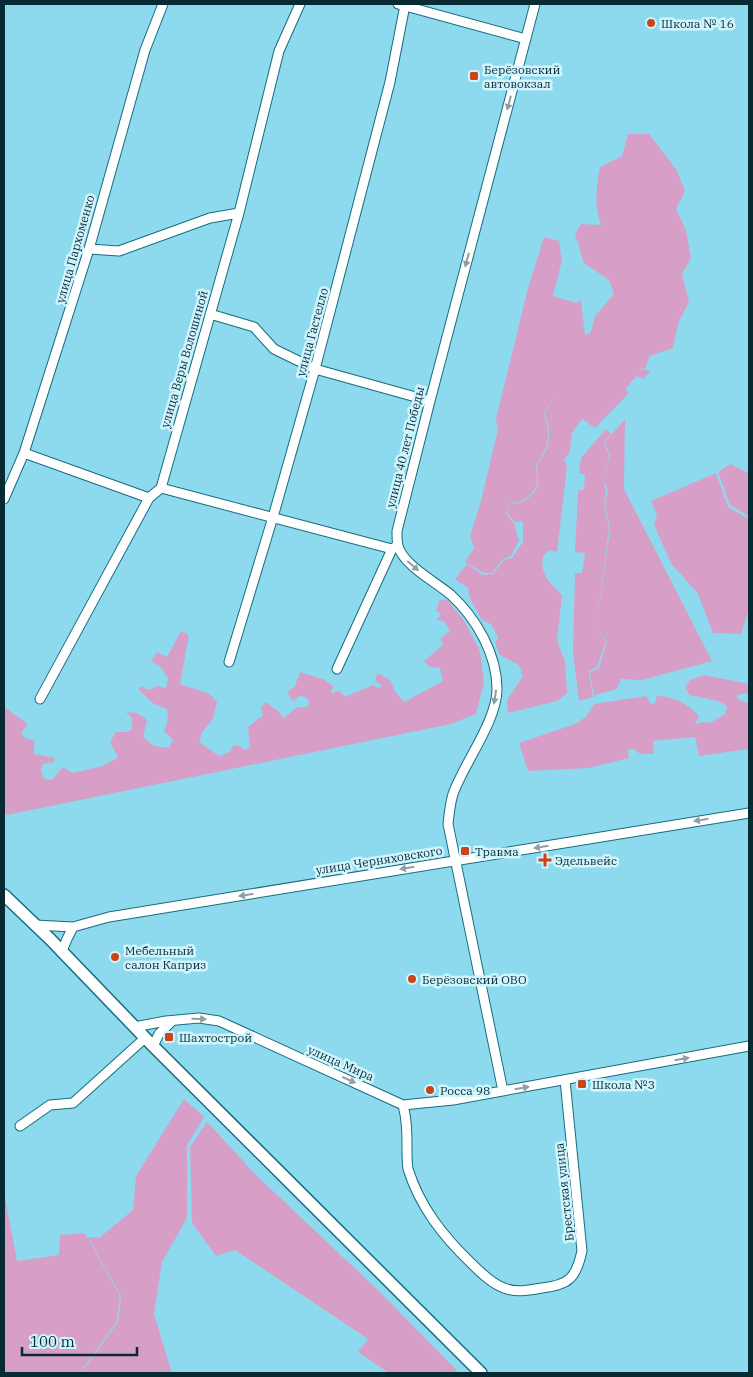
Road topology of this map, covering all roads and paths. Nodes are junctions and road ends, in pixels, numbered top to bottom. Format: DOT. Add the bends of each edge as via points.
graph roads {
  1 [pos="163,4"];
  2 [pos="300,4"];
  3 [pos="535,4"];
  4 [pos="402,5"];
  5 [pos="526,40"];
  6 [pos="239,214"];
  7 [pos="89,249"];
  8 [pos="210,314"];
  9 [pos="315,369"];
  10 [pos="430,401"];
  11 [pos="24,452"];
  12 [pos="161,488"];
  13 [pos="149,498"];
  14 [pos="4,499"];
  15 [pos="273,517"];
  16 [pos="395,547"];
  17 [pos="229,662"];
  18 [pos="337,669"];
  19 [pos="40,699"];
  20 [pos="749,812"];
  21 [pos="455,860"];
  22 [pos="4,895"];
  23 [pos="36,925"];
  24 [pos="73,927"];
  25 [pos="62,952"];
  26 [pos="173,1020"];
  27 [pos="134,1027"];
  28 [pos="149,1042"];
  29 [pos="749,1046"];
  30 [pos="565,1080"];
  31 [pos="503,1091"];
  32 [pos="403,1105"];
  33 [pos="20,1126"];
  34 [pos="481,1373"];
  1 -- 7 [label="street, улица Пархоменко" via="145,50"];
  2 -- 6 [label="street, улица Веры Волошиной" via="279,52"];
  3 -- 5 [label="street, улица 40 лет Победы"];
  4 -- 5 [label="street"];
  4 -- 9 [label="street, улица Гастелло" via="390,82"];
  5 -- 10 [label="street, улица 40 лет Победы, one-way"];
  6 -- 7 [label="street" via="210,218 118,251"];
  6 -- 8 [label="street, улица Веры Волошиной"];
  7 -- 11 [label="street, улица Пархоменко"];
  8 -- 9 [label="street" via="254,327 274,349"];
  8 -- 12 [label="street, улица Веры Волошиной"];
  9 -- 10 [label="street"];
  9 -- 15 [label="street, улица Гастелло"];
  10 -- 16 [label="street, улица 40 лет Победы"];
  11 -- 13 [label="street"];
  11 -- 14 [label="street, улица Пархоменко"];
  12 -- 13 [label="street"];
  12 -- 15 [label="street"];
  13 -- 19 [label="street"];
  15 -- 16 [label="street"];
  15 -- 17 [label="street, улица Гастелло"];
  16 -- 18 [label="street"];
  16 -- 21 [label="street, one-way" via="452,596 484,639 494,664 497,690 493,711 453,794 448,824"];
  20 -- 21 [label="street, улица Черняховского, one-way"];
  21 -- 24 [label="street, улица Черняховского, one-way" via="109,917"];
  21 -- 31 [label="street"];
  22 -- 23 [label="main road"];
  23 -- 24 [label="street, улица Черняховского"];
  23 -- 25 [label="main road"];
  24 -- 25 [label="street"];
  25 -- 27 [label="main road"];
  26 -- 27 [label="street, улица Мира"];
  26 -- 28 [label="street"];
  26 -- 32 [label="street, улица Мира, one-way" via="199,1018 219,1021"];
  27 -- 28 [label="main road"];
  28 -- 33 [label="street" via="72,1103 50,1106"];
  28 -- 34 [label="main road"];
  30 -- 29 [label="street, one-way"];
  31 -- 30 [label="street, one-way"];
  30 -- 32 [label="street, Брестская улица" via="582,1251 574,1276 553,1287 522,1291 504,1288 484,1276 452,1245 419,1197 408,1167 407,1117"];
  31 -- 32 [label="street"];
}
